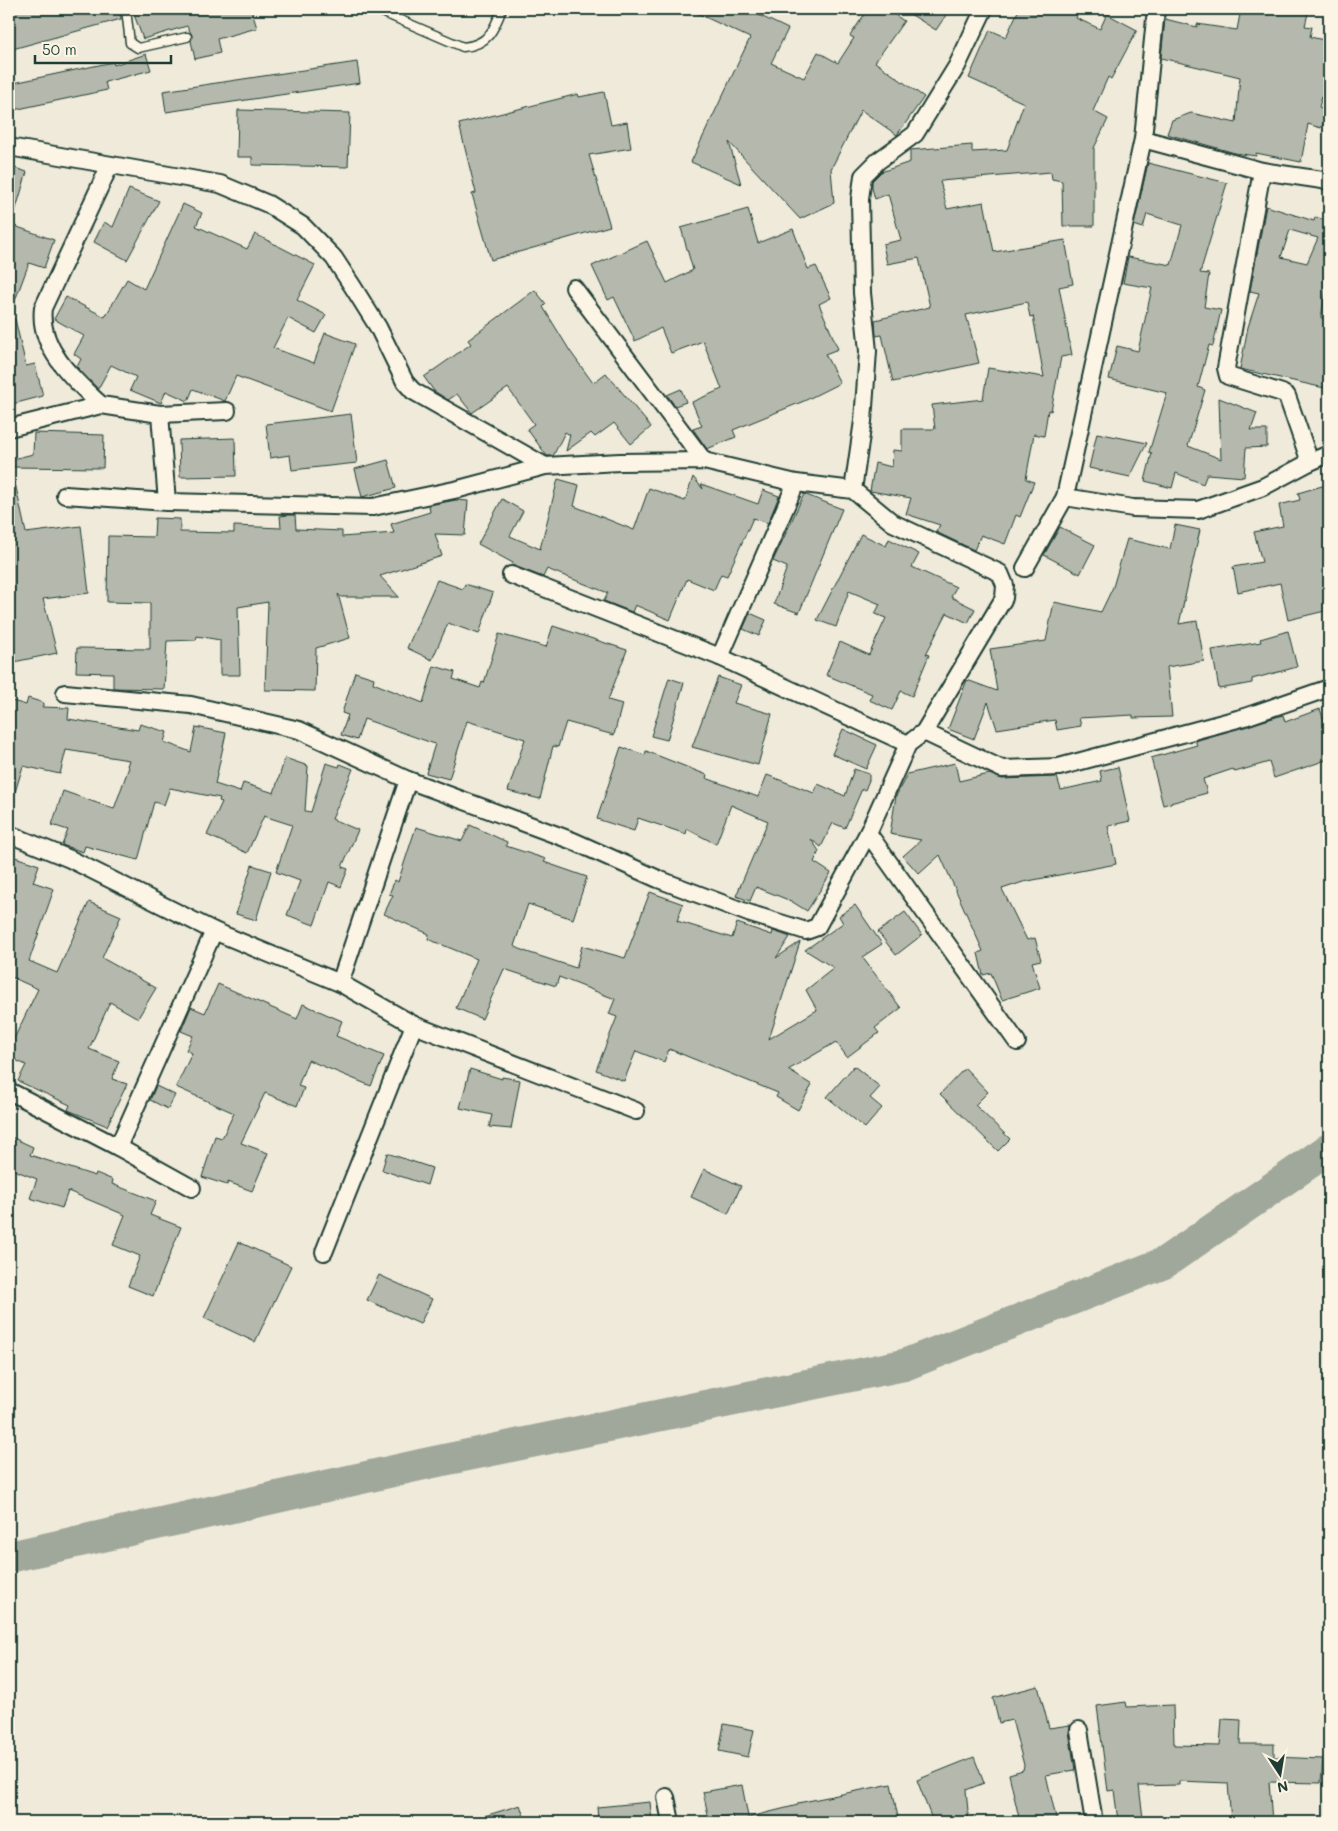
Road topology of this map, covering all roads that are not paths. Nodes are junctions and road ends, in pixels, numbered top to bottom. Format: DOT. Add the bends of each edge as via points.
graph roads {
  1 [pos="126,9"];
  2 [pos="375,9"];
  3 [pos="502,9"];
  4 [pos="984,9"];
  5 [pos="1156,9"];
  6 [pos="186,38"];
  7 [pos="1143,139"];
  8 [pos="9,147"];
  9 [pos="110,165"];
  10 [pos="1262,170"];
  11 [pos="1329,181"];
  12 [pos="574,288"];
  13 [pos="101,405"];
  14 [pos="227,411"];
  15 [pos="160,414"];
  16 [pos="9,428"];
  17 [pos="1329,454"];
  18 [pos="704,461"];
  19 [pos="1310,462"];
  20 [pos="545,466"];
  21 [pos="796,483"];
  22 [pos="853,490"];
  23 [pos="65,495"];
  24 [pos="1065,497"];
  25 [pos="167,502"];
  26 [pos="1025,568"];
  27 [pos="511,575"];
  28 [pos="720,657"];
  29 [pos="1329,688"];
  30 [pos="66,693"];
  31 [pos="924,732"];
  32 [pos="908,744"];
  33 [pos="408,780"];
  34 [pos="868,833"];
  35 [pos="9,834"];
  36 [pos="214,932"];
  37 [pos="340,983"];
  38 [pos="414,1025"];
  39 [pos="1017,1042"];
  40 [pos="9,1091"];
  41 [pos="636,1111"];
  42 [pos="118,1148"];
  43 [pos="192,1188"];
  44 [pos="324,1252"];
  45 [pos="1079,1730"];
  46 [pos="666,1797"];
  47 [pos="671,1822"];
  48 [pos="1094,1822"];
  1 -- 6 [label="lane" via="130,43 138,48"];
  2 -- 3 [label="lane" via="463,46 477,46 486,39 496,26"];
  4 -- 22 [label="street" via="957,66 915,134 863,176 860,199 862,293 868,351 863,421"];
  5 -- 7 [label="street"];
  7 -- 10 [label="street"];
  7 -- 24 [label="street"];
  8 -- 9 [label="street"];
  9 -- 13 [label="street" via="43,308 42,318 49,344 69,374"];
  9 -- 20 [label="street" via="220,184 268,204 303,226 334,258 353,286 413,392"];
  10 -- 11 [label="street"];
  10 -- 19 [label="street" via="1226,368 1228,376 1287,396"];
  12 -- 18 [label="street"];
  13 -- 15 [label="street"];
  13 -- 16 [label="street"];
  14 -- 15 [label="street"];
  15 -- 25 [label="street"];
  17 -- 19 [label="street"];
  18 -- 20 [label="street"];
  18 -- 21 [label="street"];
  19 -- 24 [label="street" via="1264,486 1198,510 1133,508"];
  20 -- 25 [label="street" via="373,507"];
  21 -- 22 [label="street"];
  21 -- 28 [label="street"];
  22 -- 31 [label="street" via="893,523 1000,573 1005,585 1004,598"];
  23 -- 25 [label="street"];
  24 -- 26 [label="street"];
  27 -- 28 [label="street"];
  28 -- 32 [label="street"];
  29 -- 31 [label="street" via="1245,716 1059,766 1002,769"];
  30 -- 33 [label="street" via="191,705 299,730"];
  31 -- 32 [label="street"];
  32 -- 34 [label="street"];
  33 -- 34 [label="street" via="573,841 658,879 806,931 817,927"];
  33 -- 37 [label="street"];
  34 -- 39 [label="street"];
  35 -- 36 [label="street" via="70,859"];
  36 -- 37 [label="street"];
  36 -- 42 [label="street"];
  37 -- 38 [label="street"];
  38 -- 41 [label="street"];
  38 -- 44 [label="street"];
  40 -- 42 [label="street"];
  42 -- 43 [label="street"];
  45 -- 48 [label="street"];
  46 -- 47 [label="street"];
}
